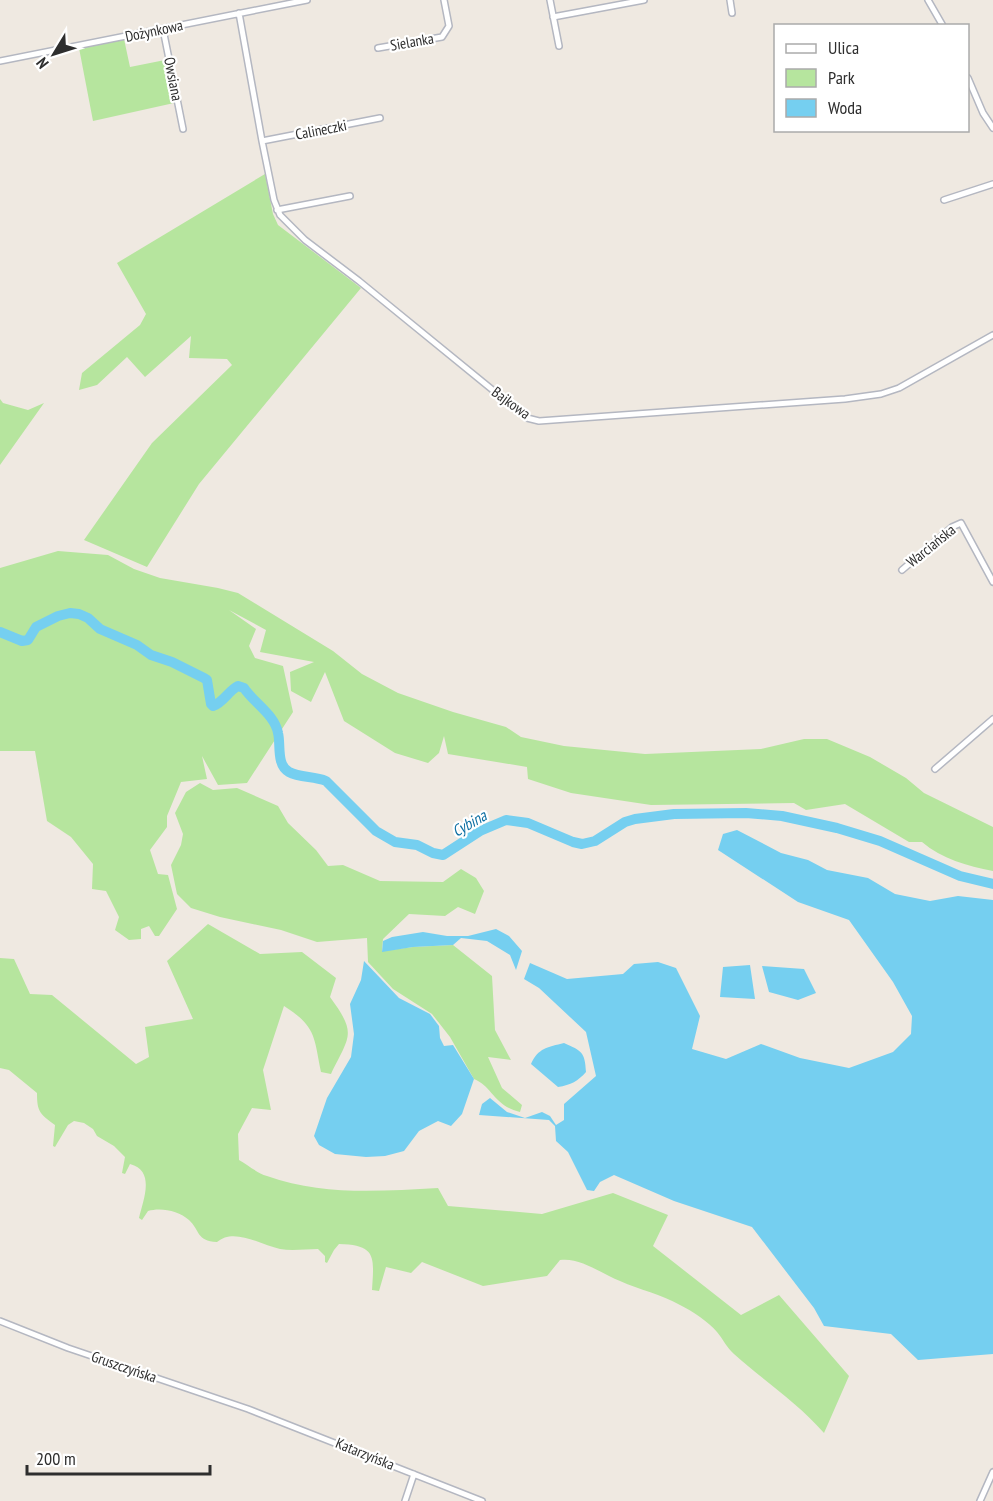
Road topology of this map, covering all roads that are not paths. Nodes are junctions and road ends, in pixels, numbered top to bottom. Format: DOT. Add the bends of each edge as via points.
graph roads {
  1 [pos="308,0"];
  2 [pos="444,0"];
  3 [pos="550,0"];
  4 [pos="644,0"];
  5 [pos="730,0"];
  6 [pos="928,0"];
  7 [pos="732,13"];
  8 [pos="239,14"];
  9 [pos="553,17"];
  10 [pos="942,24"];
  11 [pos="163,29"];
  12 [pos="559,46"];
  13 [pos="378,48"];
  14 [pos="0,61"];
  15 [pos="969,80"];
  16 [pos="380,118"];
  17 [pos="993,128"];
  18 [pos="183,129"];
  19 [pos="262,141"];
  20 [pos="993,184"];
  21 [pos="350,196"];
  22 [pos="944,200"];
  23 [pos="277,210"];
  24 [pos="993,335"];
  25 [pos="902,570"];
  26 [pos="993,582"];
  27 [pos="993,719"];
  28 [pos="935,769"];
  29 [pos="0,1321"];
  30 [pos="248,1409"];
  31 [pos="993,1472"];
  32 [pos="414,1474"];
  33 [pos="405,1501"];
  34 [pos="482,1501"];
  35 [pos="980,1501"];
  1 -- 8 [label="street, Dożynkowa"];
  2 -- 13 [label="street, Sielanka" via="449,26 442,37"];
  3 -- 9 [label="street"];
  4 -- 9 [label="street"];
  5 -- 7 [label="street"];
  6 -- 10 [label="street"];
  8 -- 11 [label="street, Dożynkowa"];
  8 -- 19 [label="street, Bajkowa"];
  9 -- 12 [label="street"];
  11 -- 14 [label="street, Dożynkowa"];
  11 -- 18 [label="street, Owsiana"];
  15 -- 17 [label="street"];
  16 -- 19 [label="street, Calineczki"];
  19 -- 23 [label="street, Bajkowa"];
  20 -- 22 [label="street"];
  21 -- 23 [label="street"];
  23 -- 24 [label="street, Bajkowa" via="305,240 533,420 881,394 899,388"];
  25 -- 26 [label="street, Warciańska" via="952,526 961,523"];
  27 -- 28 [label="street"];
  29 -- 30 [label="street, Gruszczyńska"];
  30 -- 32 [label="street, Katarzyńska"];
  31 -- 35 [label="street"];
  32 -- 33 [label="street"];
  32 -- 34 [label="street, Katarzyńska"];
}
